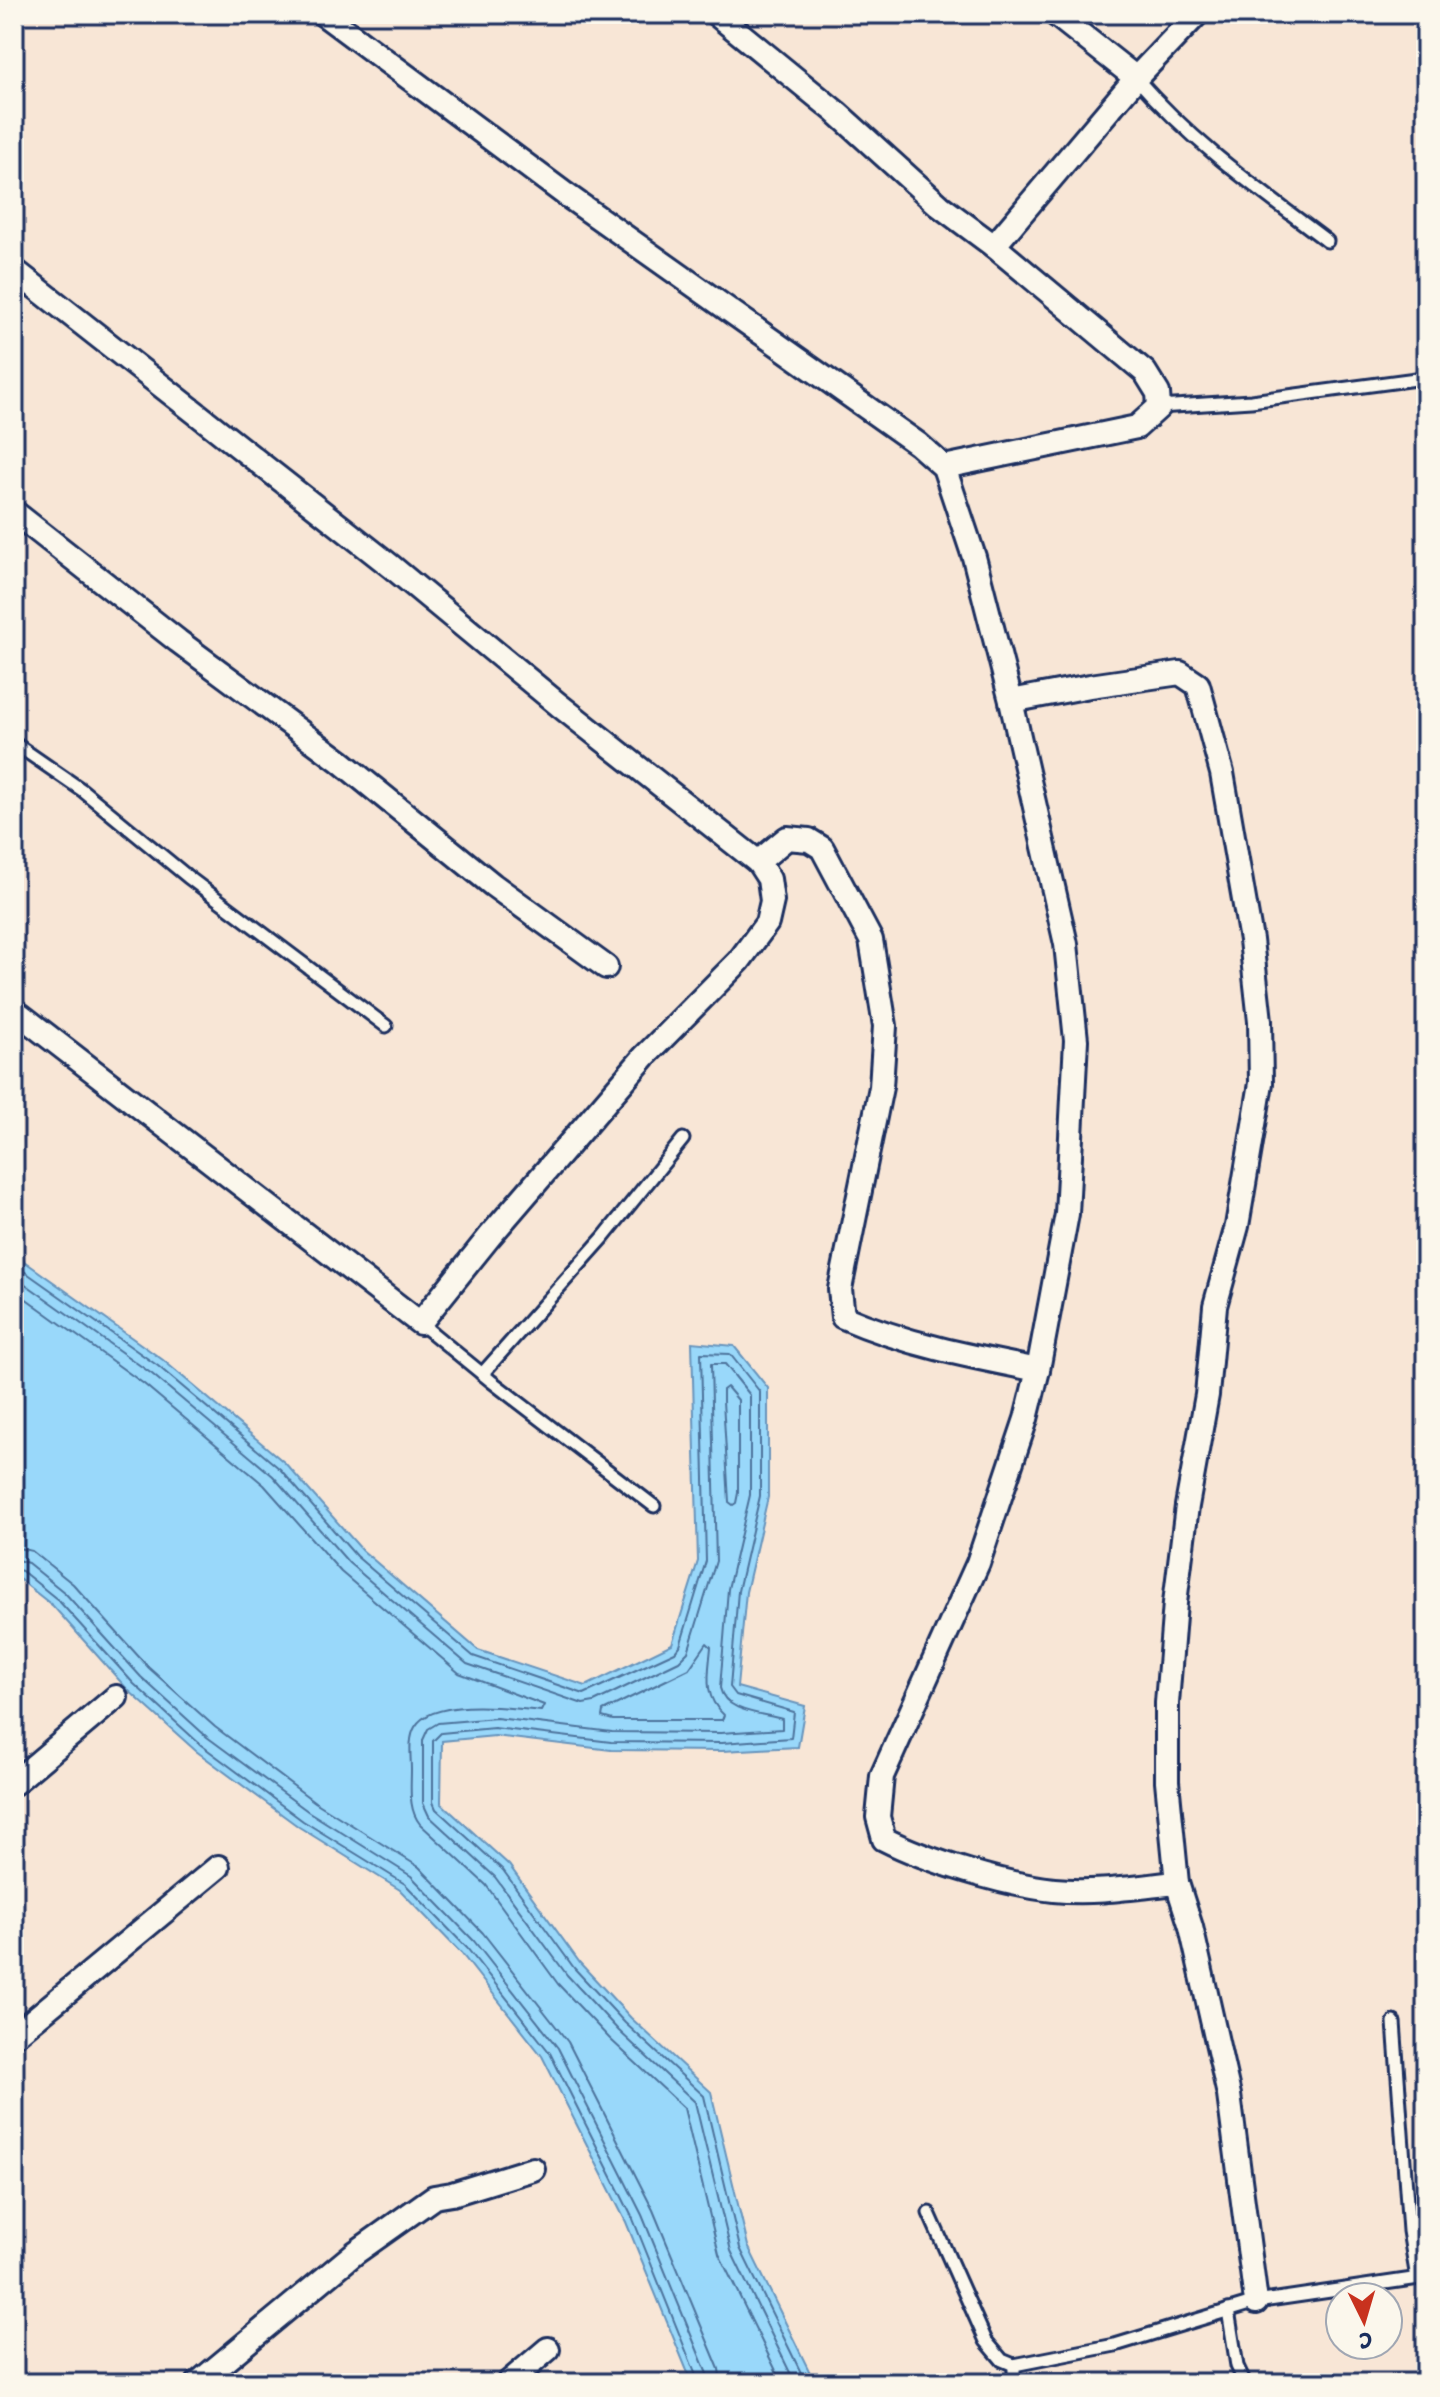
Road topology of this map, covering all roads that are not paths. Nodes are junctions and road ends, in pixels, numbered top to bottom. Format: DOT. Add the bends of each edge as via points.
graph roads {
  1 [pos="323,14"];
  2 [pos="716,14"];
  3 [pos="1055,14"];
  4 [pos="1197,14"];
  5 [pos="1136,78"];
  6 [pos="1327,241"];
  7 [pos="994,246"];
  8 [pos="14,270"];
  9 [pos="1416,379"];
  10 [pos="1159,407"];
  11 [pos="944,467"];
  12 [pos="14,512"];
  13 [pos="1011,701"];
  14 [pos="14,743"];
  15 [pos="758,862"];
  16 [pos="606,967"];
  17 [pos="14,1010"];
  18 [pos="386,1026"];
  19 [pos="683,1139"];
  20 [pos="420,1323"];
  21 [pos="1038,1370"];
  22 [pos="482,1374"];
  23 [pos="654,1506"];
  24 [pos="116,1697"];
  25 [pos="14,1783"];
  26 [pos="218,1867"];
  27 [pos="1177,1883"];
  28 [pos="1394,2022"];
  29 [pos="14,2036"];
  30 [pos="533,2169"];
  31 [pos="929,2213"];
  32 [pos="1422,2277"];
  33 [pos="1256,2302"];
  34 [pos="1228,2310"];
  35 [pos="548,2349"];
  36 [pos="1014,2365"];
  37 [pos="198,2383"];
  38 [pos="508,2383"];
  39 [pos="1014,2383"];
  40 [pos="1245,2383"];
  1 -- 11 [label="street"];
  2 -- 7 [label="street"];
  3 -- 5 [label="street"];
  4 -- 5 [label="street"];
  5 -- 6 [label="lane" via="1219,160"];
  5 -- 7 [label="street"];
  7 -- 10 [label="street" via="1145,372 1158,393"];
  8 -- 15 [label="street"];
  9 -- 10 [label="lane"];
  10 -- 11 [label="street" via="1137,427"];
  11 -- 13 [label="street" via="974,557"];
  12 -- 16 [label="street"];
  13 -- 21 [label="street" via="1066,944 1076,1040 1067,1214"];
  13 -- 27 [label="street" via="1180,673 1198,685 1222,773 1251,940 1261,1083 1237,1226 1215,1306 1173,1617 1167,1781"];
  14 -- 18 [label="lane"];
  15 -- 20 [label="street" via="769,879 767,923 739,961 645,1056"];
  15 -- 21 [label="street" via="787,838 809,840 822,848 871,940 885,1026 881,1087 840,1289 843,1317 879,1332"];
  17 -- 20 [label="street"];
  19 -- 22 [label="lane"];
  20 -- 22 [label="lane"];
  21 -- 27 [label="street" via="978,1563 882,1776 878,1817 884,1839 992,1877 1054,1890"];
  22 -- 23 [label="lane"];
  24 -- 25 [label="street"];
  26 -- 29 [label="street"];
  27 -- 33 [label="street" via="1229,2095"];
  28 -- 32 [label="lane" via="1409,2231"];
  30 -- 37 [label="street" via="434,2197 355,2253"];
  31 -- 36 [label="lane" via="986,2341 1002,2360"];
  32 -- 33 [label="lane"];
  33 -- 34 [label="lane"];
  34 -- 36 [label="lane" via="1115,2345"];
  34 -- 40 [label="lane"];
  35 -- 38 [label="street"];
  36 -- 39 [label="lane"];
}
